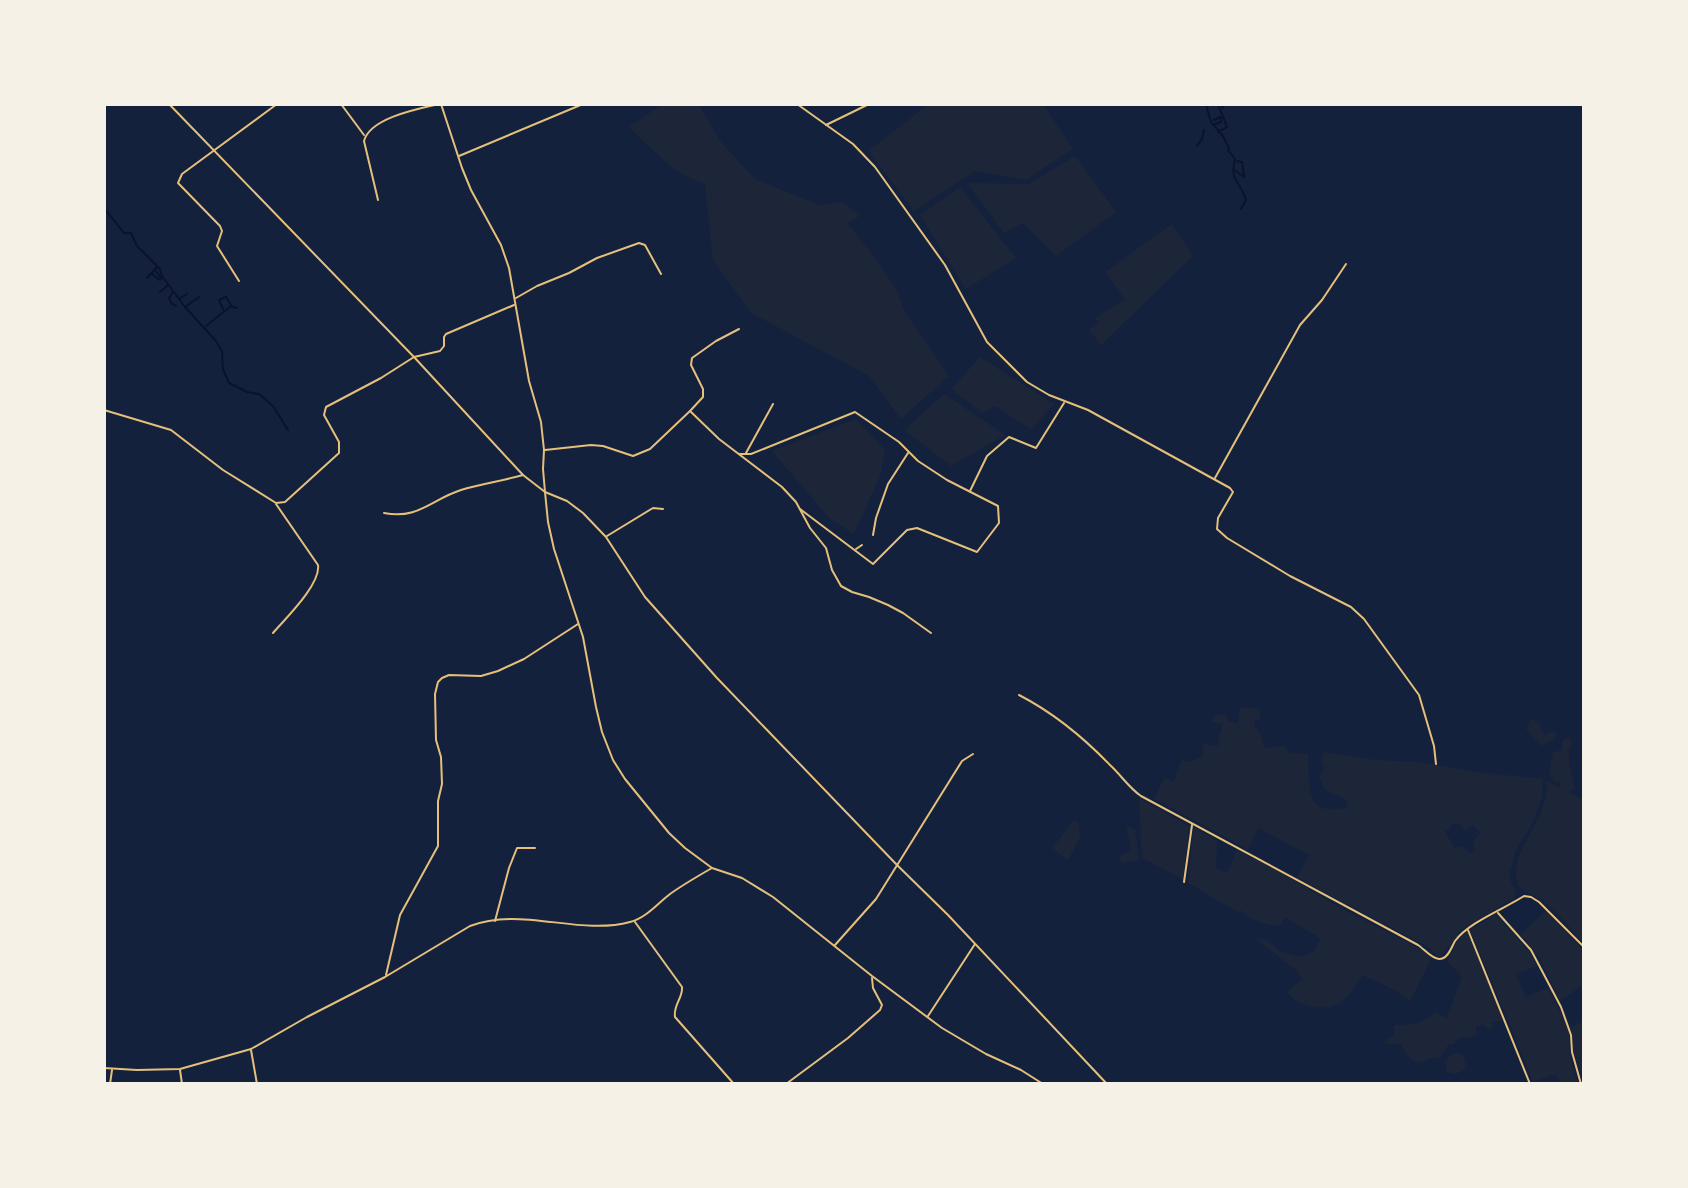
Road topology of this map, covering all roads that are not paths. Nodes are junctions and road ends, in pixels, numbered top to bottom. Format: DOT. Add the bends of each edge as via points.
graph roads {
  1 [pos="169,104"];
  2 [pos="277,104"];
  3 [pos="341,104"];
  4 [pos="440,104"];
  5 [pos="583,104"];
  6 [pos="797,104"];
  7 [pos="869,104"];
  8 [pos="825,125"];
  9 [pos="364,136"];
  10 [pos="213,150"];
  11 [pos="458,156"];
  12 [pos="378,200"];
  13 [pos="1346,264"];
  14 [pos="661,274"];
  15 [pos="239,281"];
  16 [pos="515,298"];
  17 [pos="516,305"];
  18 [pos="739,329"];
  19 [pos="414,357"];
  20 [pos="1066,401"];
  21 [pos="773,404"];
  22 [pos="104,410"];
  23 [pos="690,411"];
  24 [pos="544,450"];
  25 [pos="909,452"];
  26 [pos="739,454"];
  27 [pos="745,454"];
  28 [pos="523,475"];
  29 [pos="1214,479"];
  30 [pos="545,492"];
  31 [pos="970,492"];
  32 [pos="276,503"];
  33 [pos="663,509"];
  34 [pos="800,509"];
  35 [pos="384,513"];
  36 [pos="873,535"];
  37 [pos="606,537"];
  38 [pos="862,545"];
  39 [pos="855,550"];
  40 [pos="579,624"];
  41 [pos="273,633"];
  42 [pos="931,633"];
  43 [pos="1019,695"];
  44 [pos="973,754"];
  45 [pos="1436,764"];
  46 [pos="1192,825"];
  47 [pos="535,848"];
  48 [pos="897,865"];
  49 [pos="712,868"];
  50 [pos="1184,882"];
  51 [pos="1497,912"];
  52 [pos="495,921"];
  53 [pos="634,921"];
  54 [pos="1468,929"];
  55 [pos="975,944"];
  56 [pos="834,946"];
  57 [pos="1584,947"];
  58 [pos="872,976"];
  59 [pos="385,977"];
  60 [pos="928,1017"];
  61 [pos="251,1049"];
  62 [pos="104,1068"];
  63 [pos="112,1068"];
  64 [pos="180,1069"];
  65 [pos="110,1084"];
  66 [pos="182,1084"];
  67 [pos="257,1084"];
  68 [pos="734,1084"];
  69 [pos="786,1084"];
  70 [pos="1043,1084"];
  71 [pos="1107,1084"];
  72 [pos="1530,1084"];
  73 [pos="1581,1084"];
  1 -- 10 [label="street"];
  2 -- 10 [label="street"];
  3 -- 9 [label="street"];
  4 -- 9 [label="street" via="380,123"];
  4 -- 11 [label="street"];
  5 -- 11 [label="street"];
  6 -- 8 [label="street"];
  7 -- 8 [label="street"];
  8 -- 20 [label="street" via="863,154 889,185 945,265 993,350 1038,390"];
  9 -- 12 [label="street"];
  10 -- 15 [label="street" via="178,183 220,226 217,246"];
  10 -- 19 [label="street"];
  11 -- 16 [label="street" via="506,255"];
  13 -- 29 [label="street" via="1300,325"];
  14 -- 16 [label="street" via="639,243"];
  16 -- 17 [label="street"];
  17 -- 19 [label="street" via="446,334 440,351"];
  17 -- 24 [label="street"];
  18 -- 23 [label="street" via="692,358 704,393"];
  19 -- 28 [label="street"];
  19 -- 32 [label="street" via="326,407 324,415 339,442 339,453 285,502"];
  20 -- 29 [label="street"];
  20 -- 31 [label="street" via="1036,448 1009,437 993,450"];
  21 -- 27 [label="street"];
  22 -- 32 [label="street" via="171,430"];
  23 -- 24 [label="street" via="641,454 591,445"];
  23 -- 26 [label="street"];
  24 -- 30 [label="street"];
  25 -- 27 [label="street" via="855,412"];
  25 -- 31 [label="street"];
  25 -- 36 [label="street" via="888,484"];
  26 -- 27 [label="street"];
  26 -- 34 [label="street" via="782,487"];
  28 -- 30 [label="street"];
  28 -- 35 [label="street" via="460,490 415,512"];
  29 -- 45 [label="street" via="1233,492 1217,529 1364,619 1419,695"];
  30 -- 37 [label="street" via="567,501"];
  30 -- 40 [label="street" via="554,549"];
  31 -- 39 [label="street" via="998,506 999,523 977,552 917,528 907,530 873,564"];
  32 -- 41 [label="street" via="319,573"];
  33 -- 37 [label="street" via="653,508"];
  34 -- 39 [label="street"];
  34 -- 42 [label="street" via="826,548 841,586 888,605"];
  37 -- 48 [label="street" via="645,597"];
  38 -- 39 [label="street"];
  40 -- 49 [label="street" via="602,732 617,766 669,833"];
  40 -- 59 [label="street" via="498,671 449,675 438,682 438,846 400,915"];
  43 -- 46 [label="street" via="1079,735 1136,793"];
  44 -- 48 [label="street" via="962,761"];
  46 -- 50 [label="street"];
  46 -- 54 [label="street" via="1434,958 1447,956"];
  47 -- 52 [label="street" via="517,848"];
  48 -- 55 [label="street"];
  48 -- 56 [label="street" via="876,899"];
  49 -- 53 [label="street"];
  49 -- 56 [label="street" via="757,886"];
  51 -- 54 [label="street"];
  51 -- 57 [label="street" via="1531,897"];
  51 -- 73 [label="street" via="1531,950 1561,1007"];
  52 -- 53 [label="street"];
  52 -- 59 [label="street" via="470,926"];
  53 -- 68 [label="street" via="682,987 675,1017"];
  54 -- 72 [label="street"];
  55 -- 60 [label="street"];
  55 -- 71 [label="street"];
  56 -- 58 [label="street"];
  58 -- 60 [label="street"];
  58 -- 69 [label="street" via="880,1010"];
  59 -- 61 [label="street"];
  60 -- 70 [label="street"];
  61 -- 64 [label="street"];
  61 -- 67 [label="street"];
  62 -- 63 [label="street"];
  63 -- 64 [label="street"];
  63 -- 65 [label="street"];
  64 -- 66 [label="street"];
}
